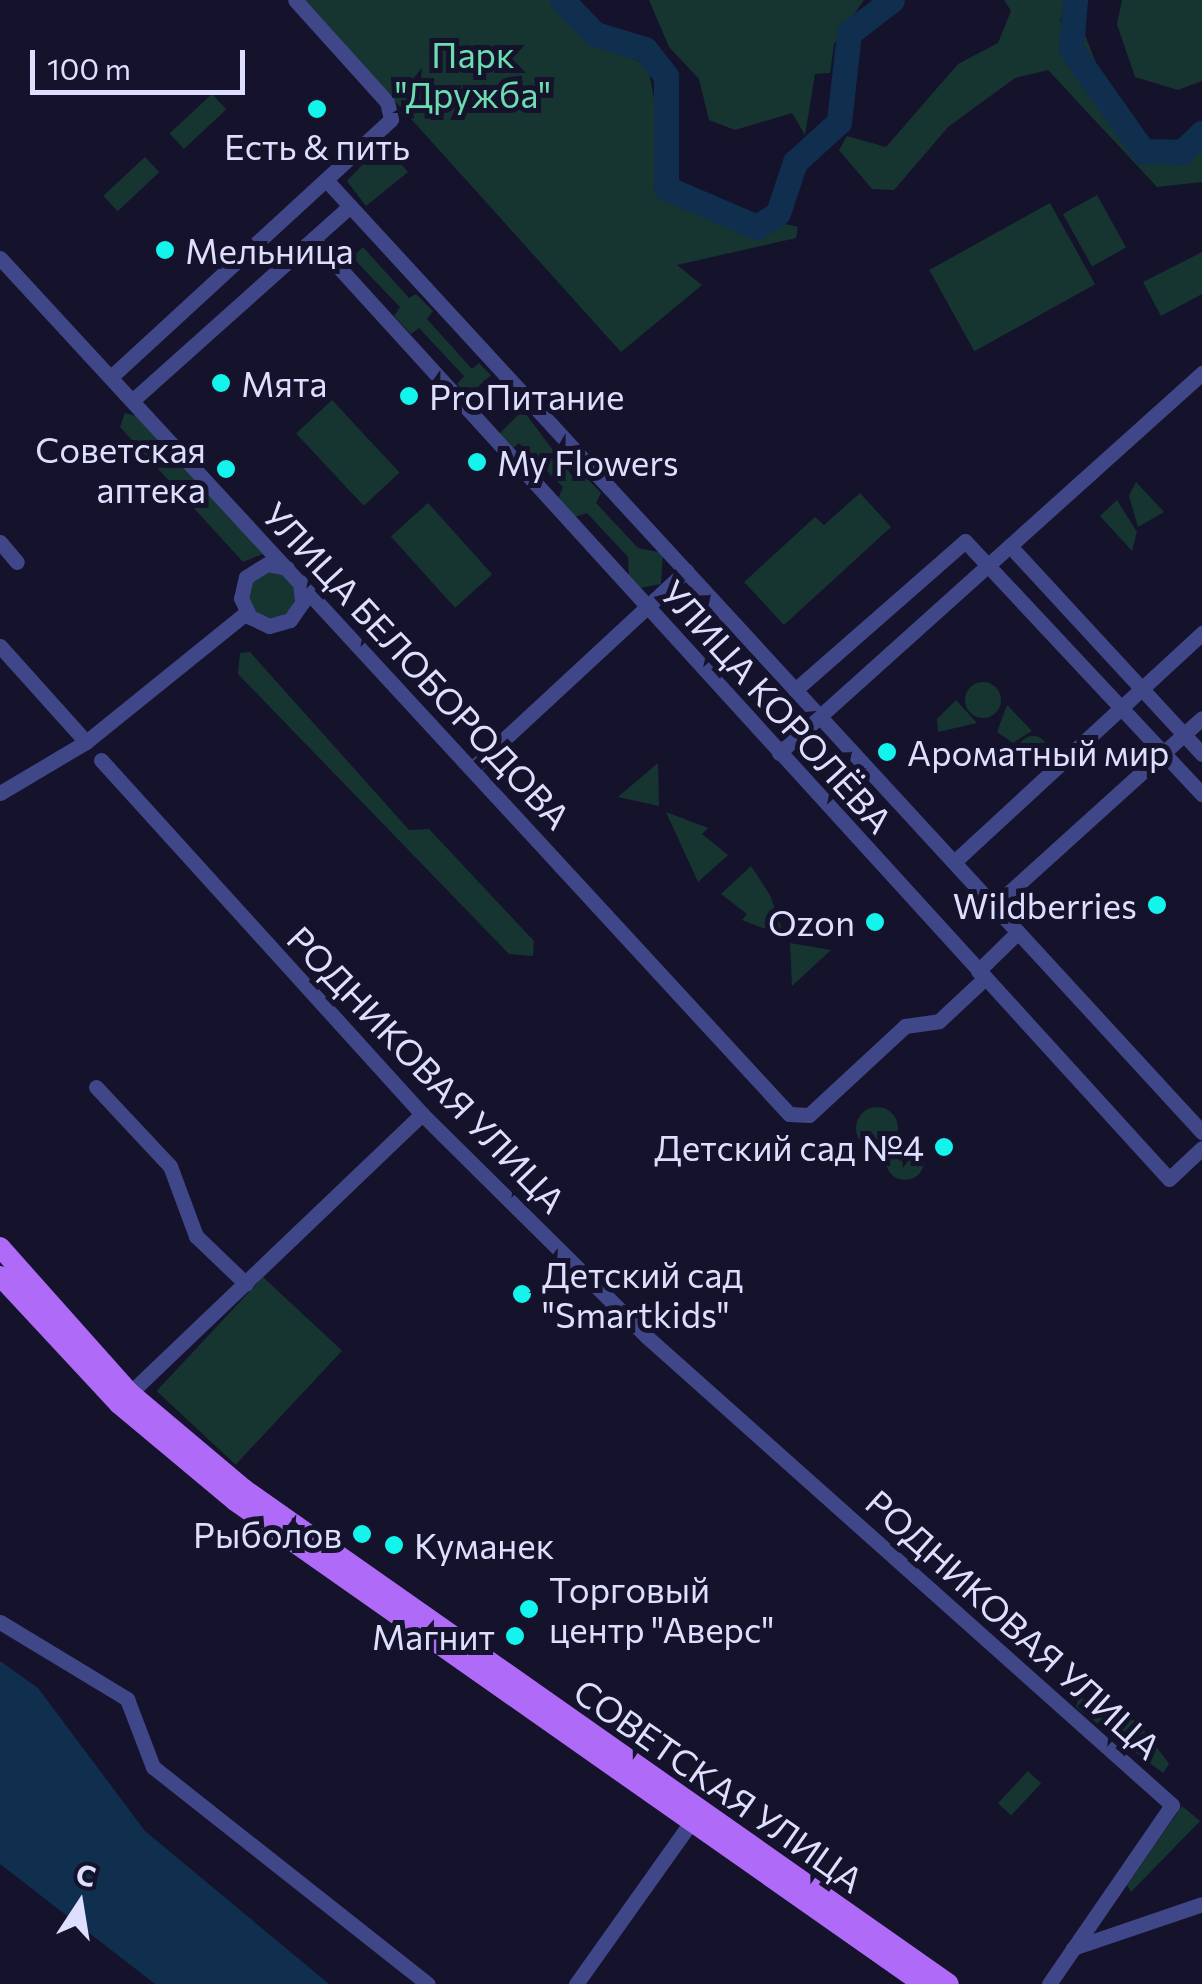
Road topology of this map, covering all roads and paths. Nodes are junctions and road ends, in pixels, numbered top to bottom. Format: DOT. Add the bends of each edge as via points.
graph roads {
  1 [pos="295,0"];
  2 [pos="328,182"];
  3 [pos="350,206"];
  4 [pos="313,239"];
  5 [pos="0,258"];
  6 [pos="112,376"];
  7 [pos="1199,383"];
  8 [pos="133,400"];
  9 [pos="0,542"];
  10 [pos="1010,546"];
  11 [pos="17,562"];
  12 [pos="990,563"];
  13 [pos="287,568"];
  14 [pos="686,571"];
  15 [pos="300,581"];
  16 [pos="646,607"];
  17 [pos="246,613"];
  18 [pos="1202,633"];
  19 [pos="0,646"];
  20 [pos="1142,689"];
  21 [pos="795,690"];
  22 [pos="1122,706"];
  23 [pos="820,716"];
  24 [pos="1202,718"];
  25 [pos="1184,734"];
  26 [pos="86,742"];
  27 [pos="1164,752"];
  28 [pos="779,753"];
  29 [pos="1202,754"];
  30 [pos="101,760"];
  31 [pos="472,768"];
  32 [pos="0,793"];
  33 [pos="1202,794"];
  34 [pos="954,862"];
  35 [pos="994,906"];
  36 [pos="1018,932"];
  37 [pos="982,974"];
  38 [pos="96,1087"];
  39 [pos="422,1114"];
  40 [pos="1202,1132"];
  41 [pos="1202,1148"];
  42 [pos="0,1247"];
  43 [pos="0,1276"];
  44 [pos="246,1284"];
  45 [pos="130,1393"];
  46 [pos="0,1622"];
  47 [pos="695,1817"];
  48 [pos="1202,1904"];
  49 [pos="1073,1948"];
  50 [pos="428,1984"];
  51 [pos="576,1984"];
  52 [pos="923,1984"];
  53 [pos="950,1984"];
  54 [pos="1049,1984"];
  1 -- 2 [label="street" via="387,102 390,119"];
  2 -- 3 [label="street, УЛИЦА КОРОЛЁВА"];
  2 -- 6 [label="street"];
  3 -- 4 [label="street"];
  3 -- 14 [label="street, УЛИЦА КОРОЛЁВА"];
  4 -- 8 [label="street"];
  4 -- 16 [label="street, УЛИЦА КОРОЛЁВА"];
  5 -- 6 [label="street, УЛИЦА БЕЛОБОРОДОВА"];
  6 -- 8 [label="street, УЛИЦА БЕЛОБОРОДОВА"];
  7 -- 10 [label="street"];
  8 -- 13 [label="street, УЛИЦА БЕЛОБОРОДОВА"];
  9 -- 11 [label="street"];
  10 -- 12 [label="street"];
  10 -- 20 [label="street"];
  12 -- 21 [label="street" via="974,546 956,546"];
  12 -- 22 [label="street"];
  12 -- 23 [label="street"];
  13 -- 15 [label="street, УЛИЦА БЕЛОБОРОДОВА"];
  13 -- 17 [label="street" via="249,573 240,592"];
  14 -- 16 [label="street"];
  14 -- 21 [label="street, УЛИЦА КОРОЛЁВА"];
  15 -- 17 [label="street" via="300,608 285,623 264,625"];
  15 -- 31 [label="street, УЛИЦА БЕЛОБОРОДОВА"];
  16 -- 28 [label="street, УЛИЦА КОРОЛЁВА"];
  16 -- 31 [label="street"];
  17 -- 26 [label="street"];
  18 -- 20 [label="street"];
  19 -- 26 [label="street"];
  20 -- 22 [label="street"];
  20 -- 25 [label="street"];
  21 -- 23 [label="street, УЛИЦА КОРОЛЁВА"];
  22 -- 27 [label="street"];
  22 -- 34 [label="street"];
  23 -- 28 [label="street"];
  23 -- 34 [label="street, УЛИЦА КОРОЛЁВА"];
  24 -- 25 [label="street"];
  25 -- 27 [label="street"];
  25 -- 29 [label="street"];
  26 -- 32 [label="street"];
  27 -- 33 [label="street"];
  27 -- 35 [label="street"];
  28 -- 37 [label="street, УЛИЦА КОРОЛЁВА"];
  30 -- 39 [label="street, РОДНИКОВАЯ УЛИЦА"];
  31 -- 37 [label="street, УЛИЦА БЕЛОБОРОДОВА" via="789,1114 808,1115 905,1026 939,1021"];
  34 -- 35 [label="street, УЛИЦА КОРОЛЁВА"];
  35 -- 36 [label="street, УЛИЦА КОРОЛЁВА"];
  36 -- 37 [label="street"];
  36 -- 40 [label="street, УЛИЦА КОРОЛЁВА"];
  37 -- 41 [label="street, УЛИЦА КОРОЛЁВА" via="1169,1179"];
  38 -- 44 [label="street" via="170,1166 196,1236"];
  39 -- 44 [label="street"];
  39 -- 49 [label="street, РОДНИКОВАЯ УЛИЦА" via="646,1336 1172,1805"];
  42 -- 45 [label="main road, СОВЕТСКАЯ УЛИЦА"];
  43 -- 47 [label="main road, СОВЕТСКАЯ УЛИЦА" via="170,1450"];
  44 -- 45 [label="street"];
  45 -- 47 [label="main road, СОВЕТСКАЯ УЛИЦА" via="318,1544"];
  46 -- 50 [label="street" via="126,1699 153,1766"];
  47 -- 51 [label="street"];
  47 -- 52 [label="main road, СОВЕТСКАЯ УЛИЦА"];
  47 -- 53 [label="main road, СОВЕТСКАЯ УЛИЦА"];
  48 -- 49 [label="street"];
  49 -- 54 [label="street"];
}
